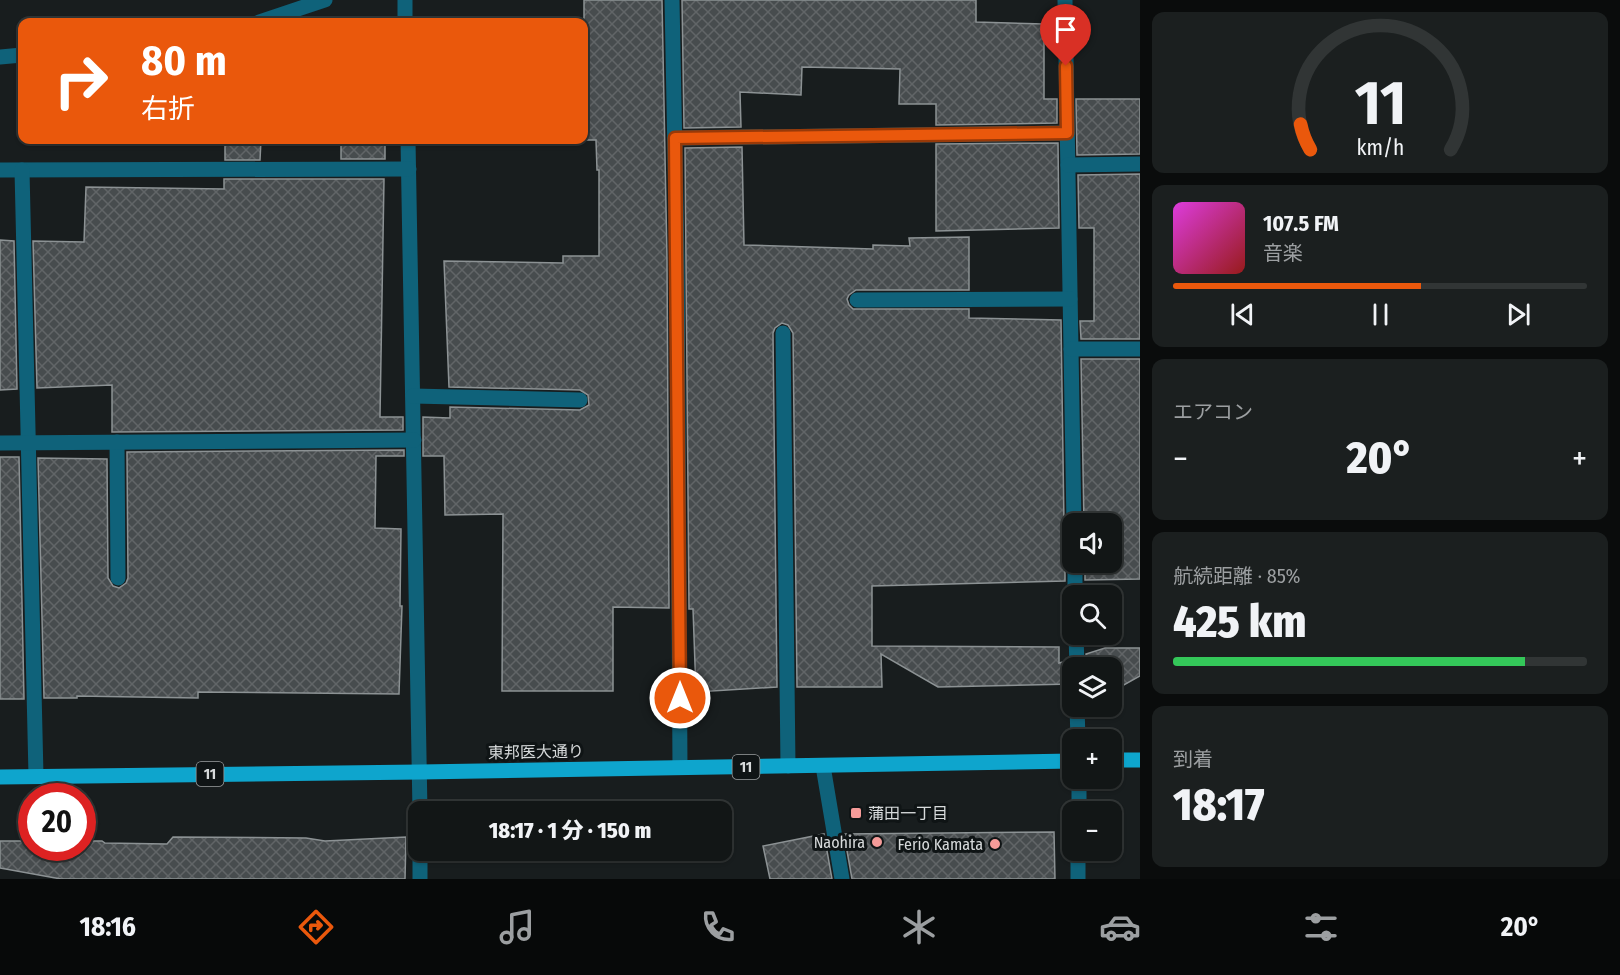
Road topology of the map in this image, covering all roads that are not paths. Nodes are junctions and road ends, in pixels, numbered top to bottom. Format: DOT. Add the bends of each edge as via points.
graph roads {
  1 [pos="325,0"];
  2 [pos="405,0"];
  3 [pos="672,0"];
  4 [pos="1065,0"];
  5 [pos="271,18"];
  6 [pos="405,18"];
  7 [pos="18,55"];
  8 [pos="0,57"];
  9 [pos="1067,133"];
  10 [pos="675,138"];
  11 [pos="408,144"];
  12 [pos="1140,164"];
  13 [pos="1068,165"];
  14 [pos="409,169"];
  15 [pos="0,170"];
  16 [pos="22,170"];
  17 [pos="1070,299"];
  18 [pos="857,300"];
  19 [pos="783,333"];
  20 [pos="1071,349"];
  21 [pos="1140,349"];
  22 [pos="413,396"];
  23 [pos="580,400"];
  24 [pos="414,440"];
  25 [pos="117,442"];
  26 [pos="0,443"];
  27 [pos="27,443"];
  28 [pos="1074,513"];
  29 [pos="118,578"];
  30 [pos="1122,760"];
  31 [pos="1140,760"];
  32 [pos="1062,761"];
  33 [pos="788,766"];
  34 [pos="823,766"];
  35 [pos="680,767"];
  36 [pos="420,772"];
  37 [pos="36,776"];
  38 [pos="0,777"];
  39 [pos="420,801"];
  40 [pos="420,861"];
  41 [pos="1078,861"];
  42 [pos="420,879"];
  43 [pos="842,879"];
  44 [pos="1077,879"];
  1 -- 5 [label="street"];
  2 -- 6 [label="street"];
  3 -- 10 [label="street"];
  4 -- 9 [label="street"];
  7 -- 8 [label="street"];
  9 -- 10 [label="street"];
  9 -- 13 [label="street"];
  10 -- 35 [label="street"];
  11 -- 14 [label="street"];
  12 -- 13 [label="street"];
  13 -- 17 [label="street"];
  14 -- 16 [label="street"];
  14 -- 22 [label="street"];
  15 -- 16 [label="street"];
  16 -- 27 [label="street"];
  17 -- 18 [label="street"];
  17 -- 20 [label="street"];
  19 -- 33 [label="street"];
  20 -- 21 [label="street"];
  20 -- 28 [label="street"];
  22 -- 23 [label="street"];
  22 -- 24 [label="street"];
  24 -- 25 [label="street"];
  24 -- 36 [label="street"];
  25 -- 27 [label="street"];
  25 -- 29 [label="street"];
  26 -- 27 [label="street"];
  27 -- 37 [label="street"];
  30 -- 31 [label="main road"];
  32 -- 34 [label="main road, 東邦医大通り / 11"];
  33 -- 34 [label="main road, 東邦医大通り / 11"];
  33 -- 35 [label="main road, 東邦医大通り / 11"];
  34 -- 43 [label="street"];
  35 -- 36 [label="main road, 東邦医大通り / 11"];
  36 -- 37 [label="main road, 東邦医大通り / 11"];
  36 -- 39 [label="street"];
  37 -- 38 [label="main road, 東邦医大通り / 11"];
  40 -- 42 [label="street"];
  41 -- 44 [label="street"];
}
